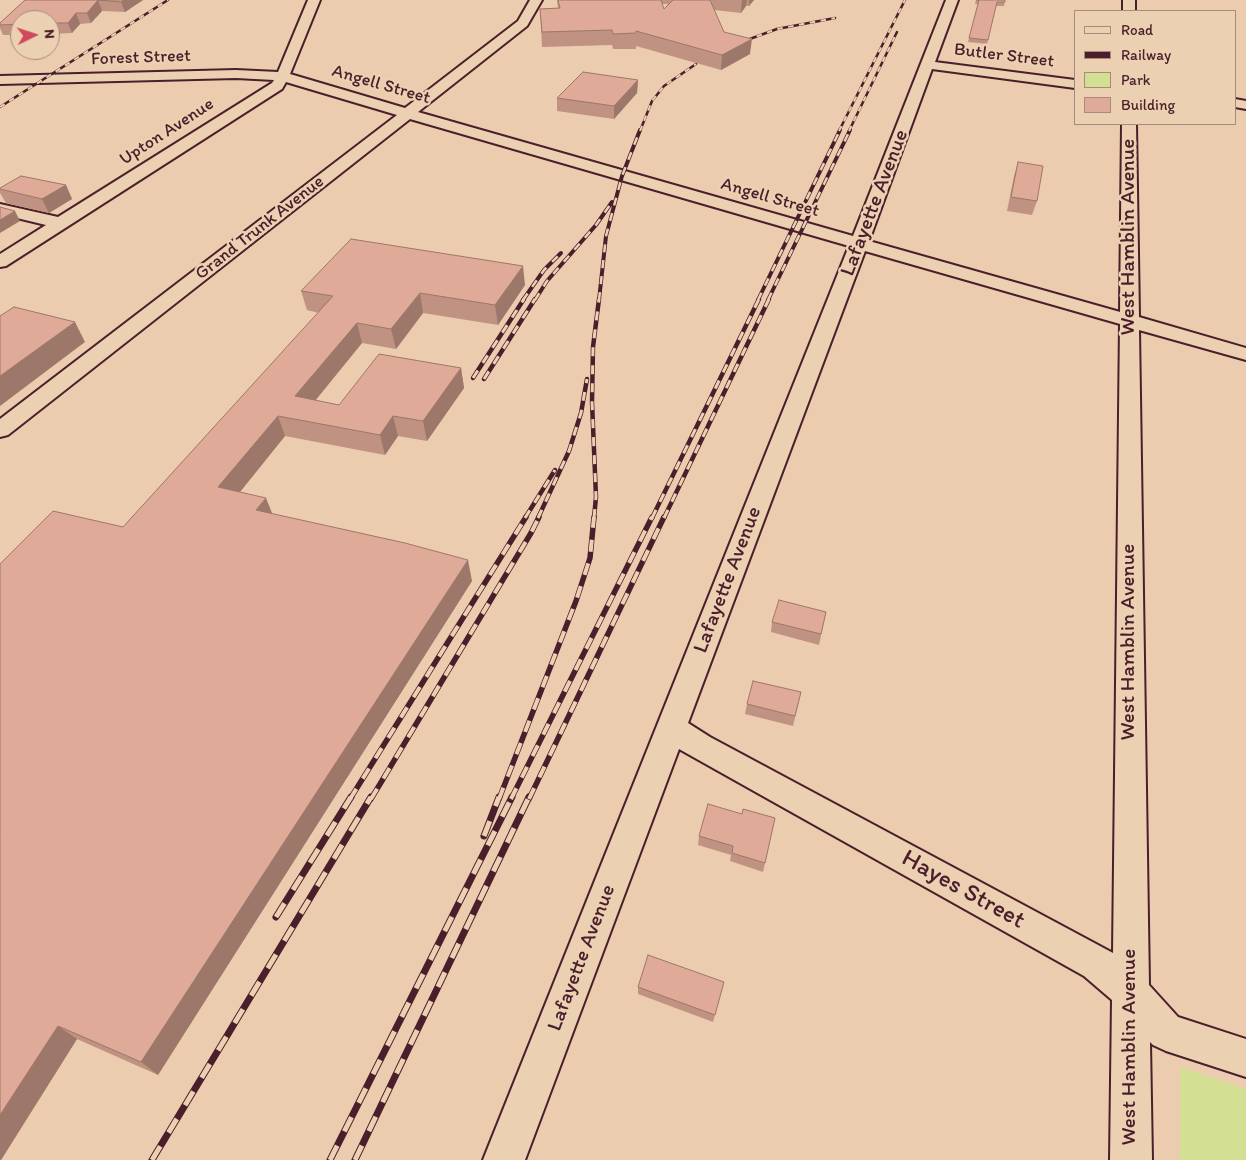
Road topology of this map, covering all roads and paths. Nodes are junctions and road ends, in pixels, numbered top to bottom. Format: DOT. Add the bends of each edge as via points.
graph roads {
  1 [pos="314,0"];
  2 [pos="536,0"];
  3 [pos="952,0"];
  4 [pos="928,65"];
  5 [pos="284,76"];
  6 [pos="0,80"];
  7 [pos="1074,84"];
  8 [pos="407,114"];
  9 [pos="1129,125"];
  10 [pos="0,209"];
  11 [pos="60,223"];
  12 [pos="859,244"];
  13 [pos="0,262"];
  14 [pos="1128,321"];
  15 [pos="1246,354"];
  16 [pos="0,430"];
  17 [pos="670,728"];
  18 [pos="1130,990"];
  19 [pos="1246,1058"];
  20 [pos="504,1160"];
  21 [pos="1131,1160"];
  1 -- 5 [label="street, Upton Avenue"];
  2 -- 8 [label="street, Grand Trunk Avenue" via="523,23"];
  3 -- 4 [label="street, Lafayette Avenue"];
  4 -- 7 [label="street, Butler Street"];
  4 -- 12 [label="street, Lafayette Avenue"];
  5 -- 6 [label="street, Forest Street" via="236,74"];
  5 -- 8 [label="street, Angell Street"];
  5 -- 11 [label="street, Upton Avenue" via="277,86"];
  8 -- 12 [label="street, Angell Street"];
  8 -- 16 [label="street, Grand Trunk Avenue"];
  9 -- 14 [label="street, West Hamblin Avenue"];
  10 -- 11 [label="street"];
  11 -- 13 [label="street, Upton Avenue"];
  12 -- 14 [label="street, Angell Street"];
  12 -- 17 [label="street, Lafayette Avenue"];
  14 -- 15 [label="street, Angell Street"];
  14 -- 18 [label="street, West Hamblin Avenue"];
  17 -- 18 [label="street, Hayes Street" via="1097,962"];
  17 -- 20 [label="street, Lafayette Avenue"];
  18 -- 19 [label="street, Hayes Street" via="1166,1032"];
  18 -- 21 [label="street, West Hamblin Avenue"];
}
